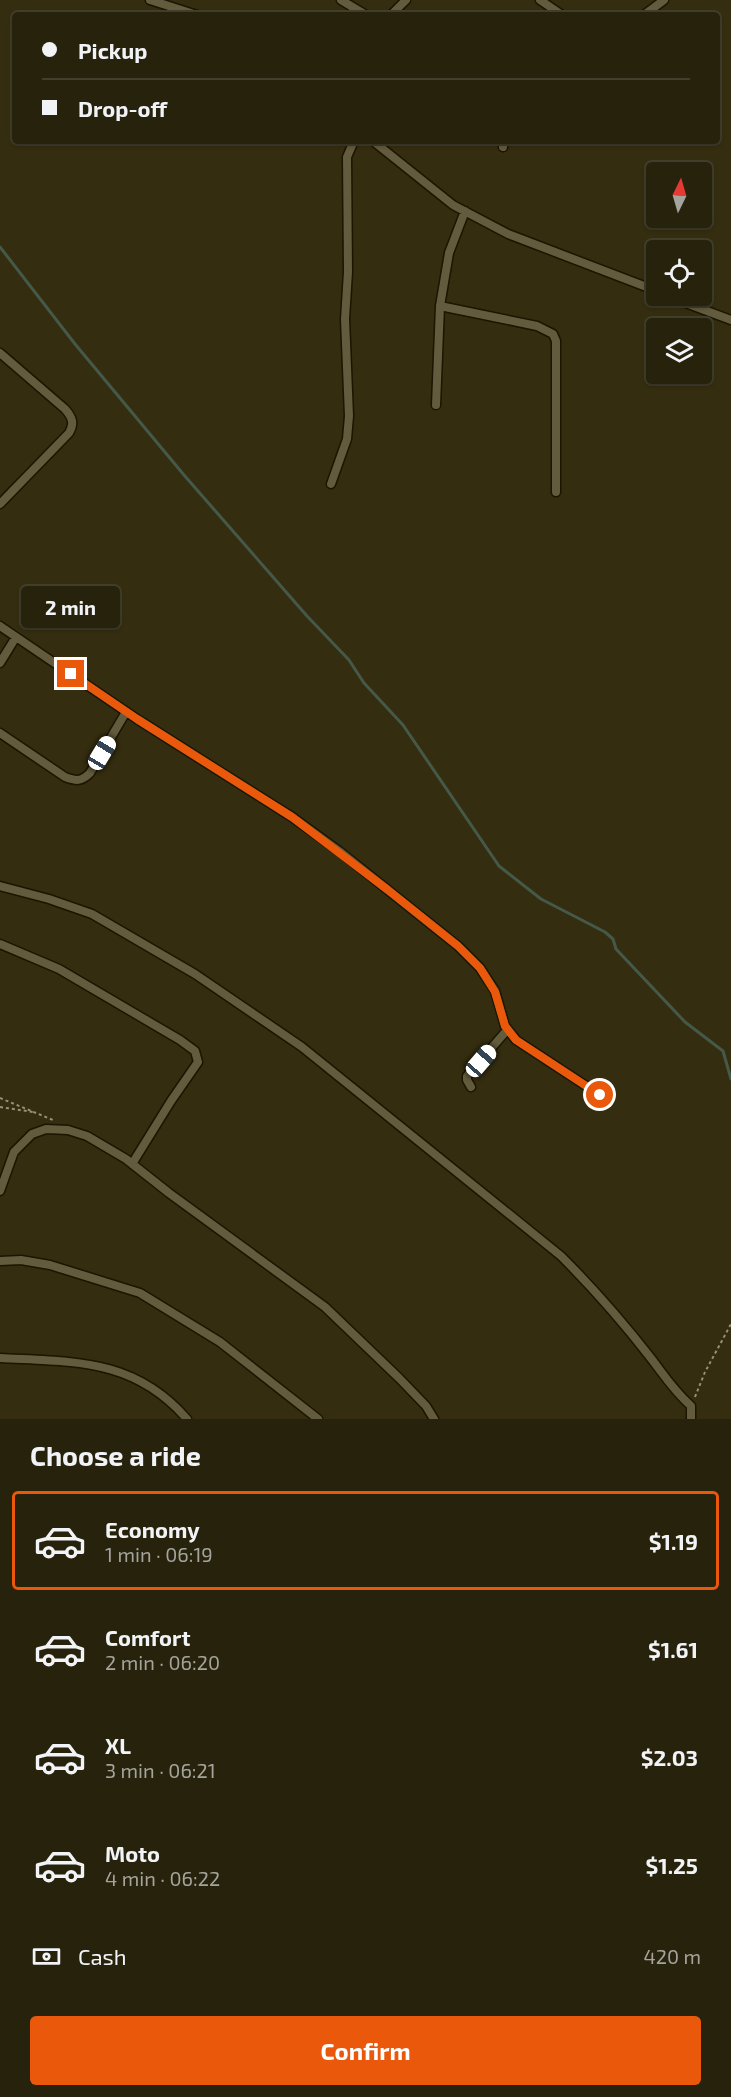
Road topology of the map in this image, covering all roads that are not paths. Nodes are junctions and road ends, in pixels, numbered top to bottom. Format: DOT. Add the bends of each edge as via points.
graph roads {
  1 [pos="150,0"];
  2 [pos="340,0"];
  3 [pos="406,0"];
  4 [pos="540,0"];
  5 [pos="664,0"];
  6 [pos="188,12"];
  7 [pos="361,12"];
  8 [pos="394,12"];
  9 [pos="558,12"];
  10 [pos="648,12"];
  11 [pos="353,144"];
  12 [pos="377,144"];
  13 [pos="465,211"];
  14 [pos="646,287"];
  15 [pos="440,306"];
  16 [pos="694,306"];
  17 [pos="731,320"];
  18 [pos="0,352"];
  19 [pos="436,405"];
  20 [pos="331,484"];
  21 [pos="556,492"];
  22 [pos="0,504"];
  23 [pos="0,626"];
  24 [pos="16,637"];
  25 [pos="0,663"];
  26 [pos="126,712"];
  27 [pos="0,733"];
  28 [pos="0,886"];
  29 [pos="0,944"];
  30 [pos="507,1030"];
  31 [pos="471,1087"];
  32 [pos="600,1095"];
  33 [pos="132,1164"];
  34 [pos="0,1191"];
  35 [pos="0,1261"];
  36 [pos="0,1358"];
  37 [pos="187,1419"];
  38 [pos="318,1419"];
  39 [pos="434,1419"];
  40 [pos="691,1419"];
  1 -- 6 [label="street"];
  2 -- 7 [label="street"];
  3 -- 8 [label="street"];
  4 -- 9 [label="street"];
  5 -- 10 [label="street"];
  11 -- 20 [label="street" via="347,157 345,319 349,416 347,439"];
  12 -- 13 [label="street"];
  13 -- 14 [label="street" via="508,234"];
  13 -- 15 [label="street" via="449,253"];
  15 -- 19 [label="street"];
  15 -- 21 [label="street" via="537,326 554,334"];
  16 -- 17 [label="street"];
  18 -- 22 [label="street" via="65,409 73,423 69,433"];
  23 -- 24 [label="street"];
  24 -- 25 [label="street"];
  24 -- 26 [label="street"];
  26 -- 27 [label="street" via="90,773 75,781"];
  26 -- 30 [label="street" via="292,817 458,946 480,968 495,992"];
  28 -- 40 [label="street" via="92,914 195,974 302,1047 561,1256 599,1293 673,1390 691,1406"];
  29 -- 33 [label="street" via="58,969 195,1051 198,1062"];
  30 -- 31 [label="street" via="467,1076"];
  30 -- 32 [label="street" via="525,1047"];
  33 -- 34 [label="street" via="68,1130 46,1129 23,1140 14,1152"];
  33 -- 39 [label="street" via="325,1306 399,1378"];
  35 -- 38 [label="street" via="50,1265 140,1293 220,1342"];
  36 -- 37 [label="street" via="82,1363 138,1378 175,1405"];
}
